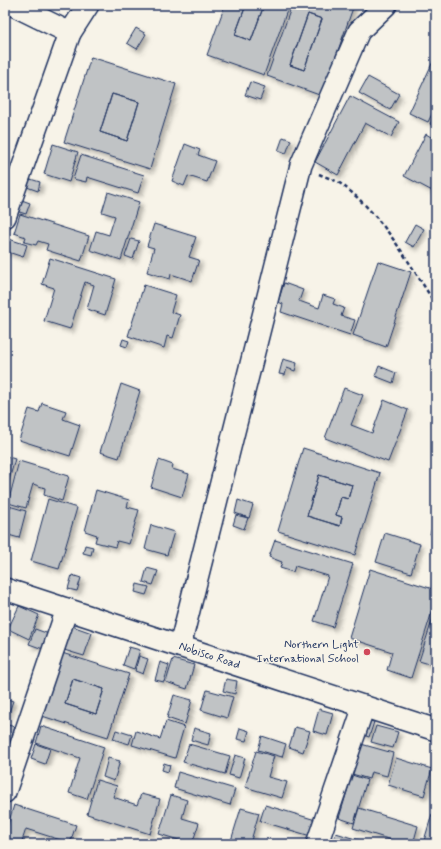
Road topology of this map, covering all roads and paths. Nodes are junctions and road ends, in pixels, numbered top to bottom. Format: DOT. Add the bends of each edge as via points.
graph roads {
  1 [pos="13,5"];
  2 [pos="88,5"];
  3 [pos="388,7"];
  4 [pos="70,34"];
  5 [pos="300,165"];
  6 [pos="5,217"];
  7 [pos="436,305"];
  8 [pos="5,589"];
  9 [pos="67,609"];
  10 [pos="180,646"];
  11 [pos="364,706"];
  12 [pos="436,730"];
  13 [pos="5,792"];
  14 [pos="318,844"];
  1 -- 4 [label="street"];
  2 -- 4 [label="street"];
  3 -- 5 [label="street" via="359,31"];
  4 -- 6 [label="street"];
  5 -- 7 [label="path" via="341,184 372,212"];
  5 -- 10 [label="street"];
  8 -- 9 [label="street, Nobisco Road"];
  9 -- 10 [label="street, Nobisco Road"];
  9 -- 13 [label="street"];
  10 -- 11 [label="street, Nobisco Road"];
  11 -- 12 [label="street, Nobisco Road"];
  11 -- 14 [label="street"];
}
